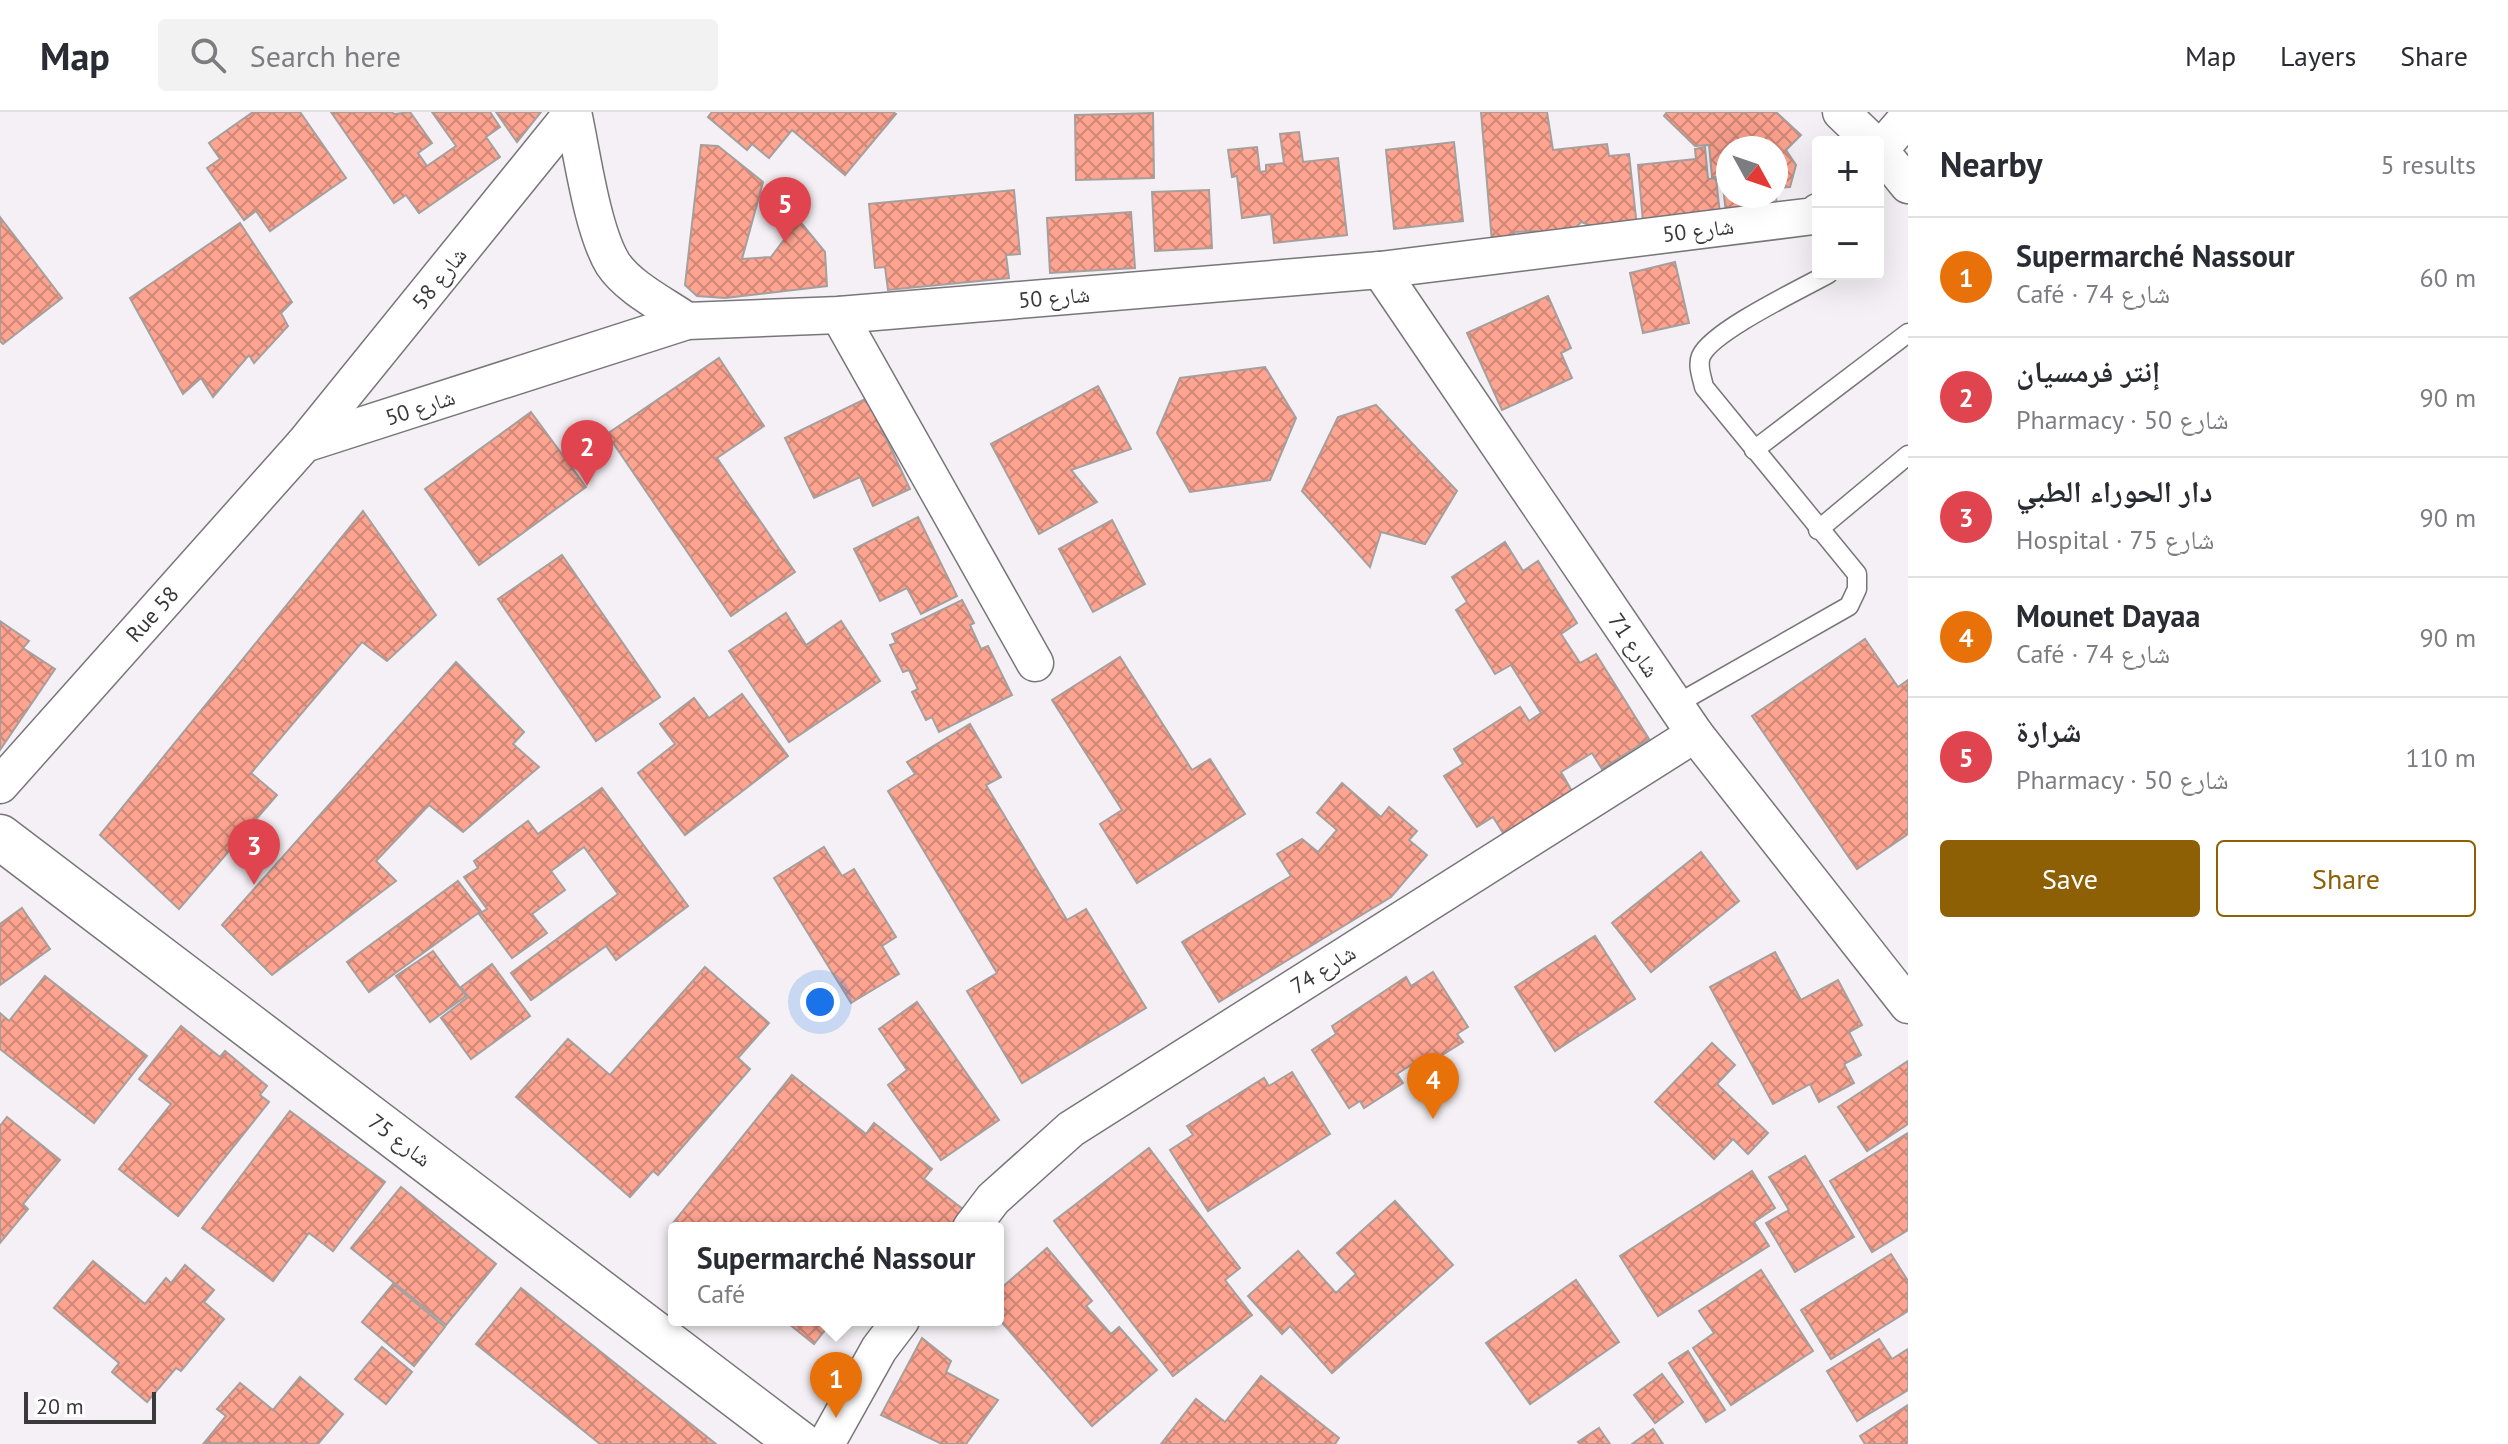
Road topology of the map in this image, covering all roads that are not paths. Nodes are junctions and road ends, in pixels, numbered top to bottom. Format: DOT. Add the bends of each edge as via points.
graph roads {
  1 [pos="573,112"];
  2 [pos="1841,112"];
  3 [pos="1908,117"];
  4 [pos="1865,136"];
  5 [pos="1884,141"];
  6 [pos="1884,156"];
  7 [pos="1908,185"];
  8 [pos="1812,216"];
  9 [pos="1380,270"];
  10 [pos="1817,280"];
  11 [pos="839,315"];
  12 [pos="687,321"];
  13 [pos="1908,333"];
  14 [pos="304,444"];
  15 [pos="1754,450"];
  16 [pos="1908,455"];
  17 [pos="1818,530"];
  18 [pos="1035,663"];
  19 [pos="1685,720"];
  20 [pos="0,785"];
  21 [pos="0,837"];
  22 [pos="1905,994"];
  23 [pos="976,1222"];
  24 [pos="896,1326"];
  25 [pos="800,1444"];
  26 [pos="826,1444"];
  1 -- 12 [label="street" via="597,227 614,266"];
  1 -- 14 [label="street, شارع 58"];
  2 -- 4 [label="street"];
  3 -- 5 [label="street"];
  6 -- 7 [label="street"];
  8 -- 9 [label="street, شارع 50"];
  9 -- 11 [label="street, شارع 50"];
  9 -- 19 [label="street, شارع 71"];
  10 -- 15 [label="lane" via="1722,333 1702,353 1704,387"];
  11 -- 12 [label="street, شارع 50"];
  11 -- 18 [label="street"];
  12 -- 14 [label="street, شارع 50"];
  13 -- 15 [label="lane"];
  14 -- 20 [label="street, Rue 58"];
  15 -- 17 [label="lane"];
  16 -- 17 [label="lane"];
  17 -- 19 [label="lane" via="1857,574 1849,606"];
  19 -- 22 [label="street, شارع 71"];
  19 -- 23 [label="street, شارع 74" via="1071,1129 993,1199"];
  21 -- 25 [label="street, شارع 75"];
  24 -- 26 [label="street"];
}
